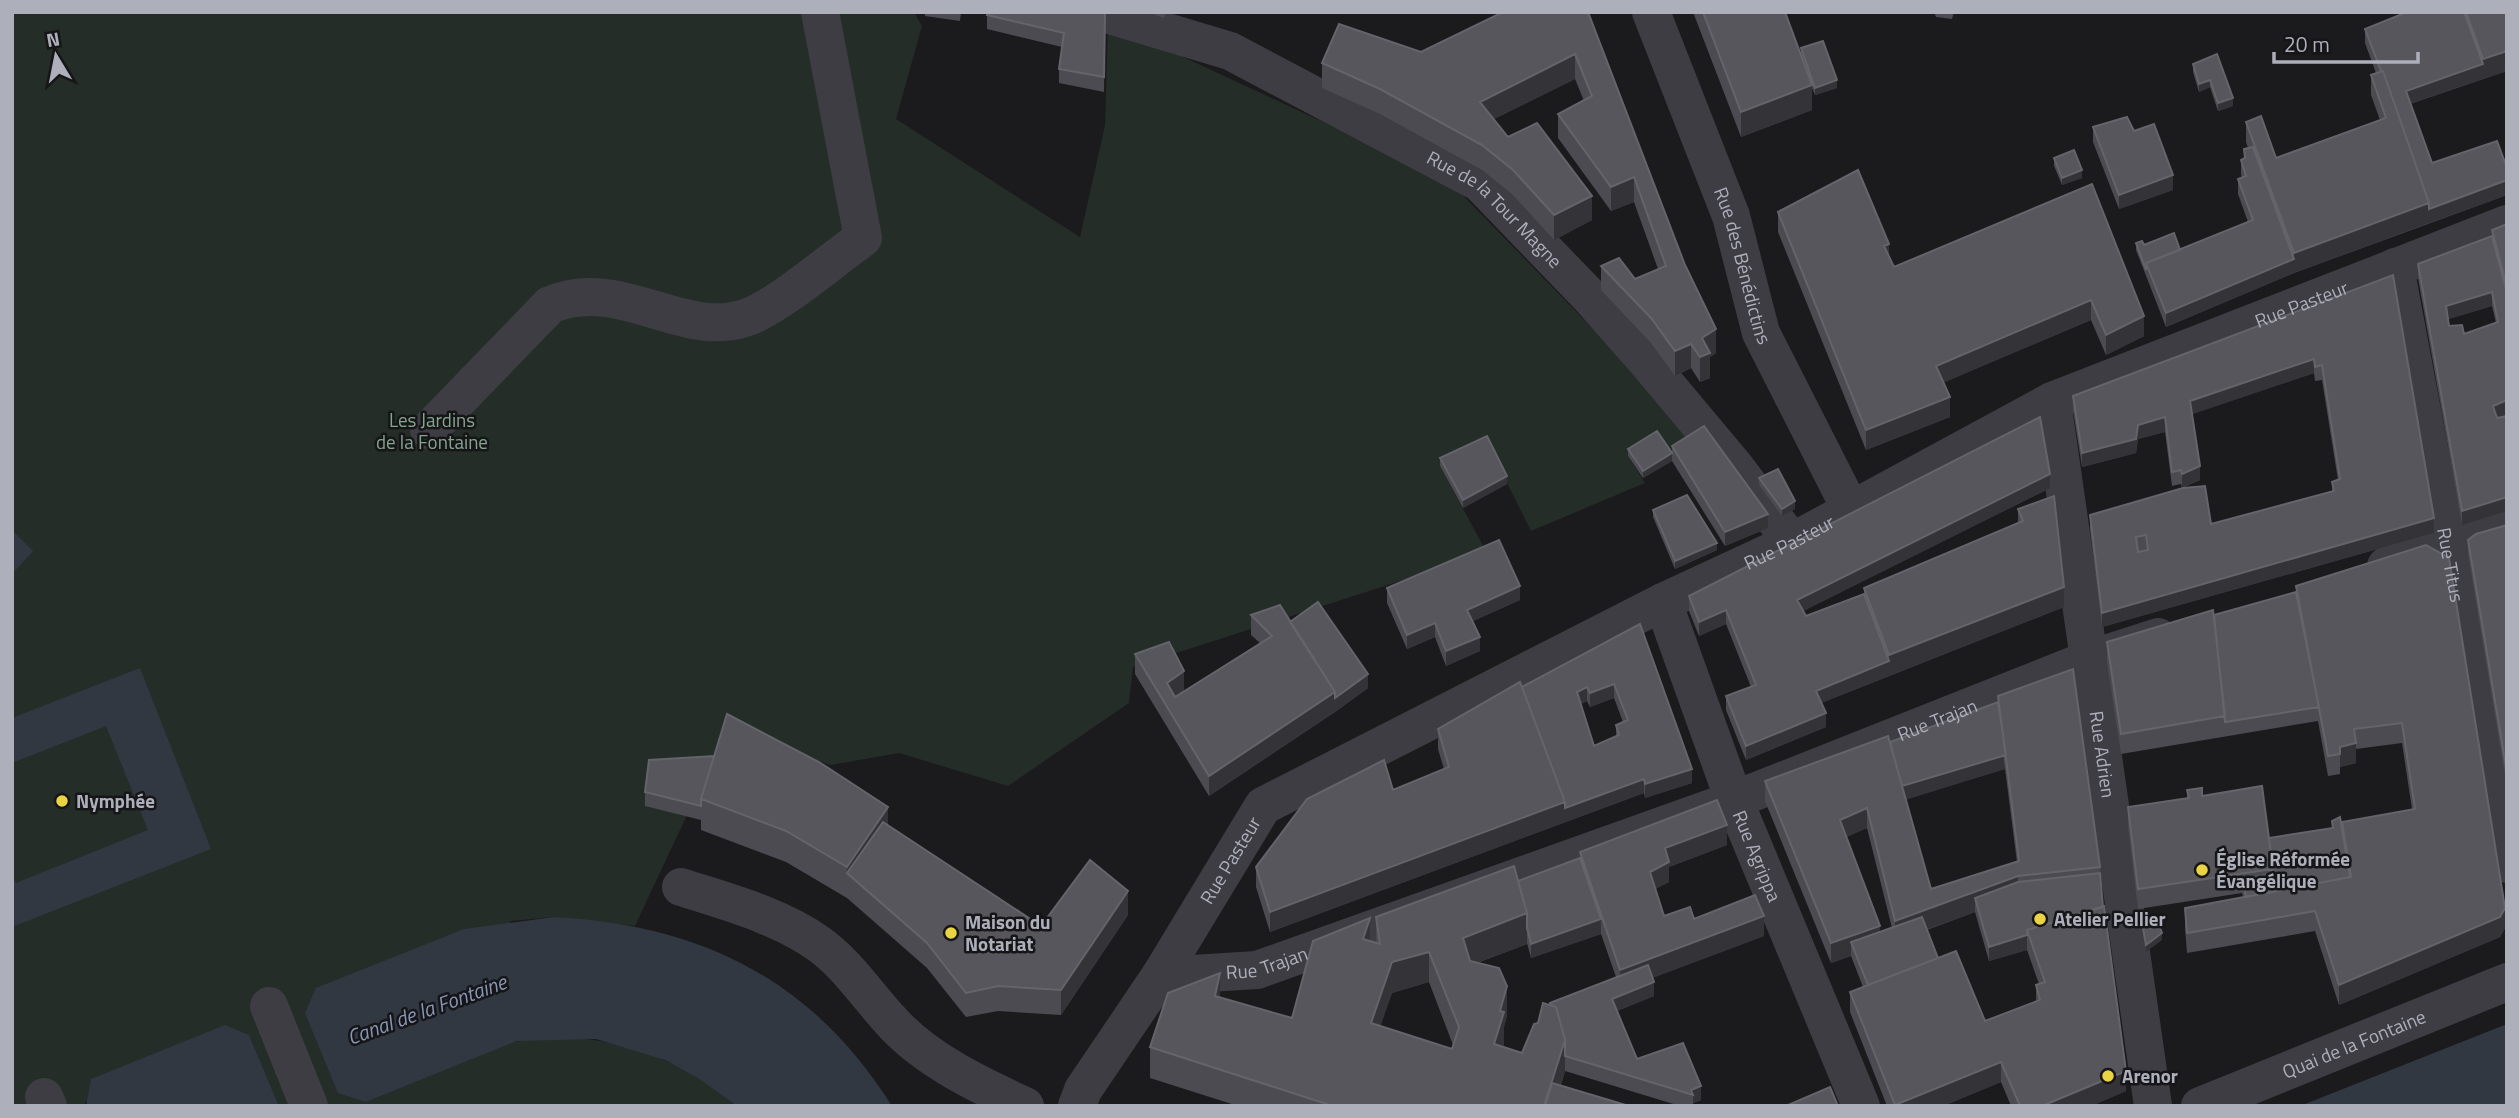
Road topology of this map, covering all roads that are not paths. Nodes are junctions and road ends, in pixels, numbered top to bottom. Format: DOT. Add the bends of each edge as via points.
graph roads {
  1 [pos="820,12"];
  2 [pos="1100,12"];
  3 [pos="1651,12"];
  4 [pos="2507,224"];
  5 [pos="2395,267"];
  6 [pos="2052,401"];
  7 [pos="429,430"];
  8 [pos="1851,510"];
  9 [pos="2507,528"];
  10 [pos="1792,542"];
  11 [pos="2449,546"];
  12 [pos="2356,575"];
  13 [pos="1663,602"];
  14 [pos="2196,625"];
  15 [pos="2090,659"];
  16 [pos="1734,800"];
  17 [pos="2507,864"];
  18 [pos="681,887"];
  19 [pos="1160,976"];
  20 [pos="2507,982"];
  21 [pos="269,1006"];
  22 [pos="309,1106"];
  23 [pos="1026,1106"];
  24 [pos="1077,1106"];
  25 [pos="1861,1106"];
  26 [pos="2153,1106"];
  27 [pos="2200,1106"];
  1 -- 7 [label="street" via="863,238 748,317 702,321 595,295 570,296 550,305"];
  2 -- 10 [label="street, Rue de la Tour Magne" via="1230,51 1480,183 1649,364"];
  3 -- 8 [label="street, Rue des Bénédictins" via="1731,216 1761,333"];
  4 -- 5 [label="street, Rue Pasteur"];
  5 -- 6 [label="street, Rue Pasteur"];
  5 -- 11 [label="street, Rue Titus"];
  6 -- 8 [label="street, Rue Pasteur"];
  6 -- 15 [label="street, Rue Adrien"];
  8 -- 10 [label="street, Rue Pasteur"];
  9 -- 11 [label="street"];
  10 -- 13 [label="street, Rue Pasteur"];
  11 -- 12 [label="street"];
  11 -- 17 [label="street, Rue Titus"];
  13 -- 16 [label="street, Rue Agrippa"];
  13 -- 19 [label="street, Rue Pasteur" via="1263,806"];
  14 -- 15 [label="street, Rue Trajan"];
  15 -- 16 [label="street, Rue Trajan"];
  15 -- 26 [label="street, Rue Adrien"];
  16 -- 19 [label="street, Rue Trajan" via="1257,970"];
  16 -- 25 [label="street, Rue Agrippa"];
  18 -- 23 [label="street" via="761,913 818,943 858,979 892,1022 926,1051 986,1088"];
  19 -- 24 [label="street" via="1107,1052"];
  20 -- 27 [label="street, Quai de la Fontaine"];
  21 -- 22 [label="street"];
}
